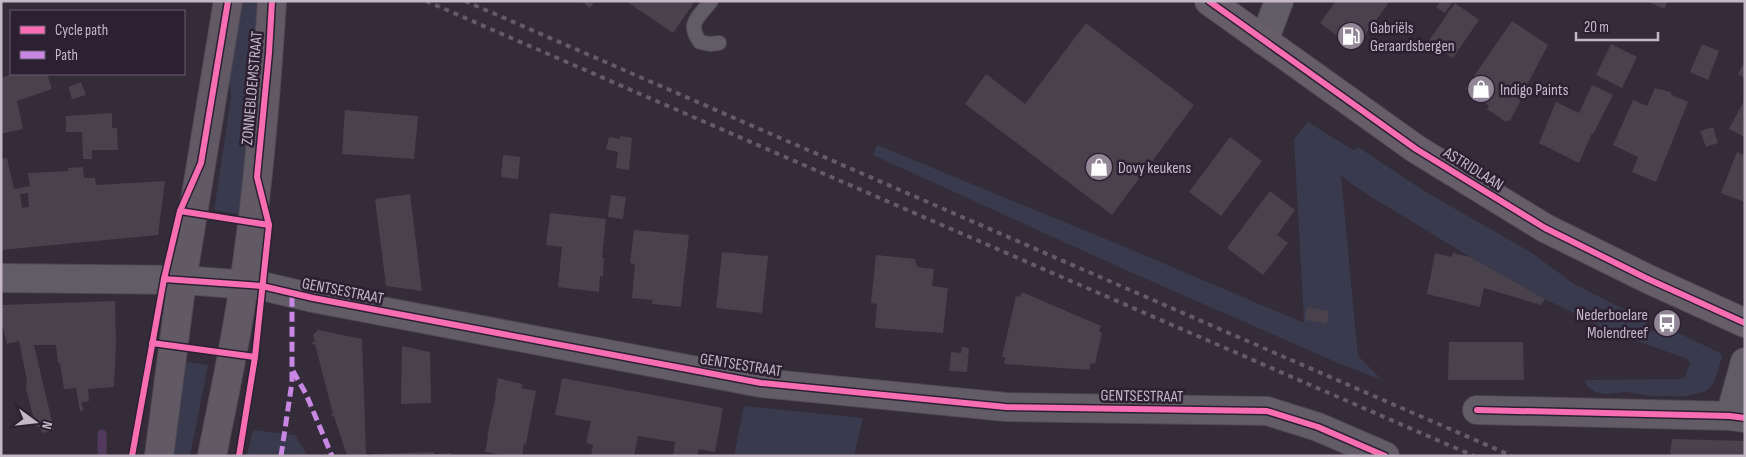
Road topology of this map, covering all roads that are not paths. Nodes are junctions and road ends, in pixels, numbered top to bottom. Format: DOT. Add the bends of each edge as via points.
graph roads {
  1 [pos="228,1"];
  2 [pos="272,1"];
  3 [pos="711,1"];
  4 [pos="1209,1"];
  5 [pos="1279,1"];
  6 [pos="1264,41"];
  7 [pos="719,43"];
  8 [pos="1,278"];
  9 [pos="182,280"];
  10 [pos="244,285"];
  11 [pos="1745,323"];
  12 [pos="1745,362"];
  13 [pos="1477,410"];
  14 [pos="1737,417"];
  15 [pos="159,456"];
  16 [pos="212,456"];
  17 [pos="1385,456"];
  1 -- 9 [label="main road, ZONNEBLOEMSTRAAT"];
  2 -- 10 [label="main road, ZONNEBLOEMSTRAAT"];
  3 -- 7 [label="lane" via="694,23 693,33 700,42"];
  4 -- 6 [label="main road, ASTRIDLAAN"];
  5 -- 6 [label="street"];
  6 -- 11 [label="main road, ASTRIDLAAN" via="1416,149 1544,228"];
  8 -- 9 [label="street, GENTSESTRAAT"];
  9 -- 10 [label="street, GENTSESTRAAT"];
  9 -- 15 [label="main road, ZONNEBLOEMSTRAAT"];
  10 -- 16 [label="main road, ZONNEBLOEMSTRAAT"];
  10 -- 17 [label="street, GENTSESTRAAT" via="761,382 1006,407 1267,411 1318,427"];
  12 -- 14 [label="street"];
  13 -- 14 [label="street"];
}
